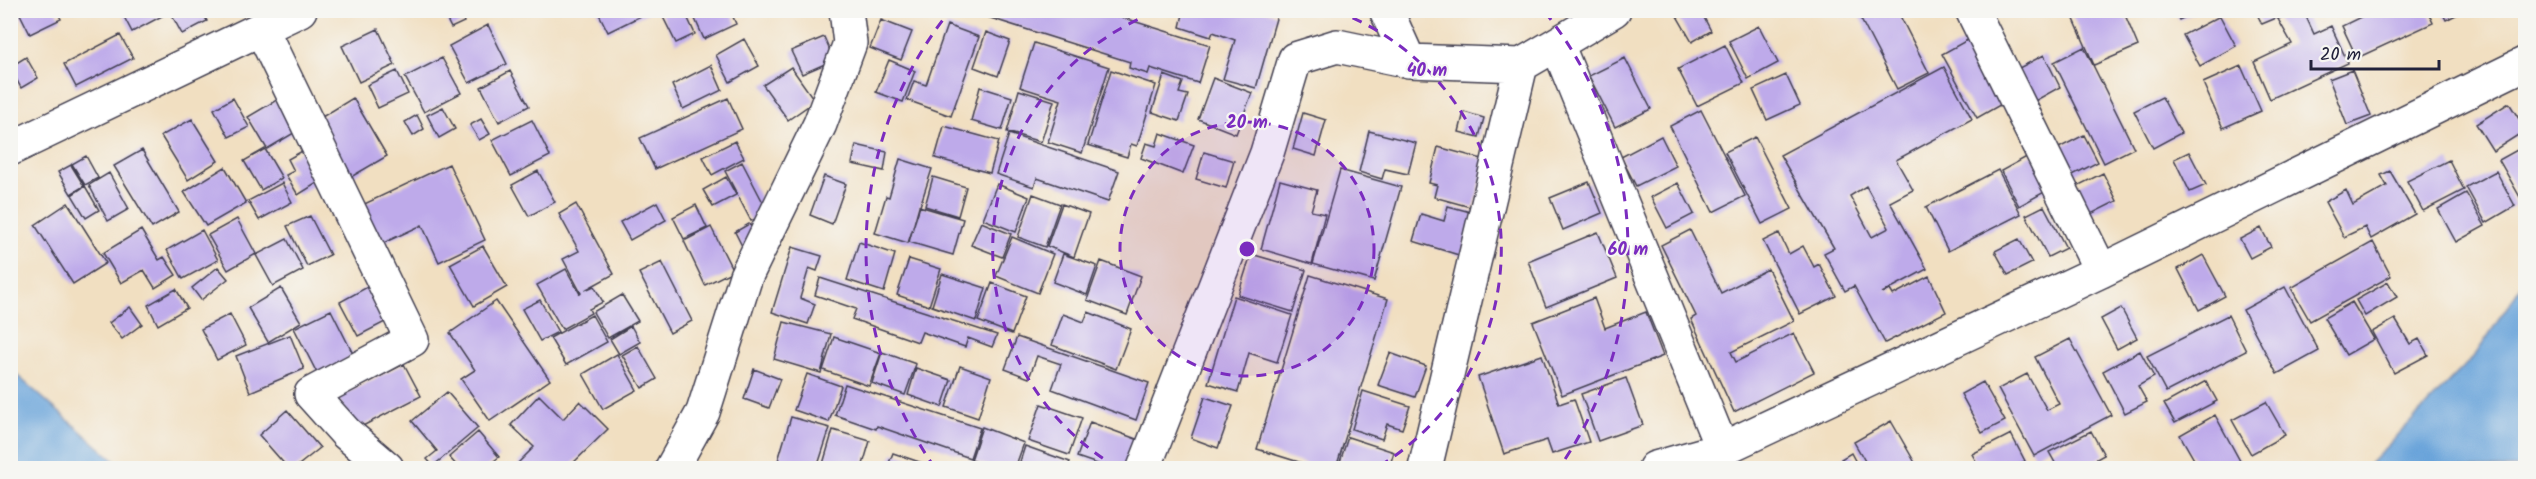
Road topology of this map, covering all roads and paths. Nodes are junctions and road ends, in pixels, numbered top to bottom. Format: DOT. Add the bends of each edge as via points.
graph roads {
  1 [pos="300,10"];
  2 [pos="846,10"];
  3 [pos="1386,10"];
  4 [pos="1614,10"];
  5 [pos="1972,10"];
  6 [pos="261,28"];
  7 [pos="1557,45"];
  8 [pos="1409,61"];
  9 [pos="2526,63"];
  10 [pos="1521,65"];
  11 [pos="10,149"];
  12 [pos="2101,271"];
  13 [pos="1722,449"];
  14 [pos="387,468"];
  15 [pos="672,468"];
  16 [pos="1144,468"];
  17 [pos="1425,468"];
  18 [pos="1655,468"];
  1 -- 6 [label="street"];
  2 -- 15 [label="street" via="850,43 820,124 746,276 703,412"];
  3 -- 8 [label="street"];
  4 -- 7 [label="street"];
  5 -- 12 [label="street"];
  6 -- 11 [label="street"];
  6 -- 14 [label="street" via="412,340 311,394 346,433"];
  7 -- 10 [label="street"];
  7 -- 13 [label="street"];
  8 -- 10 [label="street"];
  8 -- 16 [label="street" via="1337,46 1295,58 1267,153"];
  9 -- 12 [label="street"];
  10 -- 17 [label="street"];
  12 -- 13 [label="street"];
  13 -- 18 [label="street"];
}
